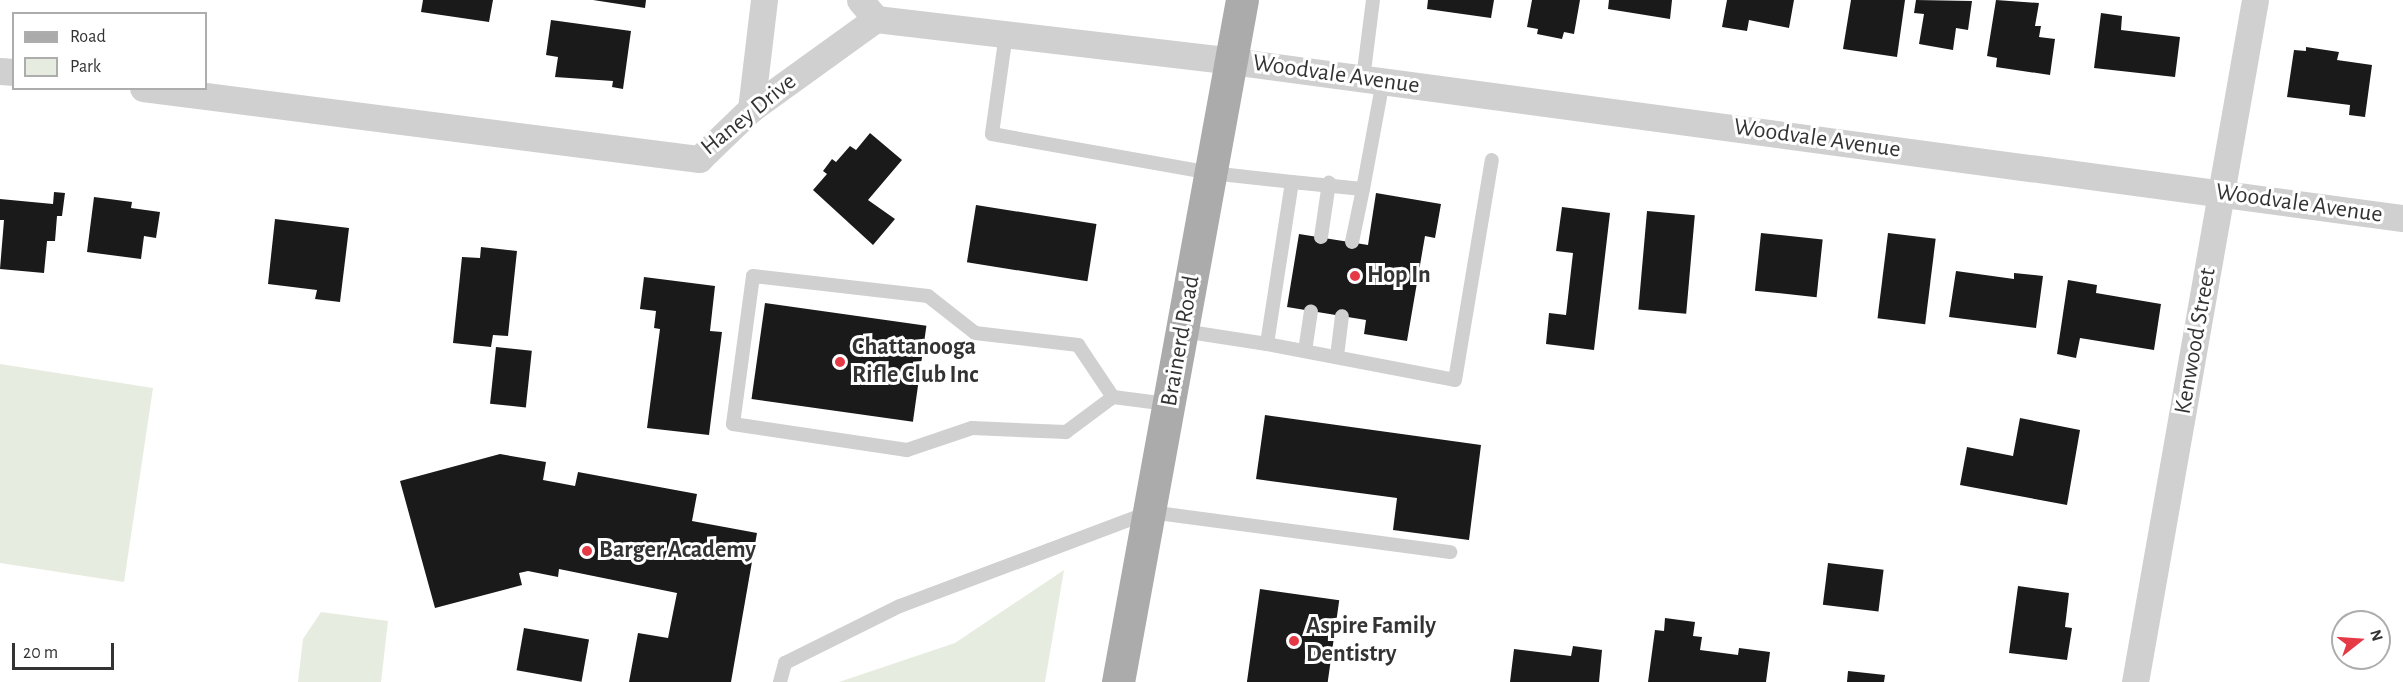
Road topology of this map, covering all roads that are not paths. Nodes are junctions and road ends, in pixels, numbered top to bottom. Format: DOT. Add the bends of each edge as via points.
graph roads {
  1 [pos="764,0"];
  2 [pos="1242,0"];
  3 [pos="1373,0"];
  4 [pos="2256,0"];
  5 [pos="868,10"];
  6 [pos="1006,34"];
  7 [pos="1232,61"];
  8 [pos="1373,80"];
  9 [pos="159,90"];
  10 [pos="751,109"];
  11 [pos="1492,160"];
  12 [pos="1211,172"];
  13 [pos="1292,182"];
  14 [pos="1329,183"];
  15 [pos="1363,189"];
  16 [pos="2223,194"];
  17 [pos="2403,218"];
  18 [pos="1321,237"];
  19 [pos="1352,242"];
  20 [pos="1311,311"];
  21 [pos="1342,316"];
  22 [pos="1183,331"];
  23 [pos="1267,344"];
  24 [pos="1305,351"];
  25 [pos="1337,356"];
  26 [pos="1113,397"];
  27 [pos="1170,404"];
  28 [pos="1150,512"];
  29 [pos="1450,552"];
  30 [pos="780,682"];
  31 [pos="1118,682"];
  32 [pos="2135,682"];
  1 -- 10 [label="street"];
  2 -- 7 [label="main road, Brainerd Road"];
  3 -- 8 [label="lane"];
  4 -- 16 [label="street, Kenwood Street"];
  5 -- 6 [label="street, Haney Drive"];
  5 -- 10 [label="street, Haney Drive"];
  6 -- 7 [label="street, Haney Drive"];
  6 -- 12 [label="lane" via="992,134"];
  7 -- 8 [label="street, Woodvale Avenue"];
  7 -- 12 [label="main road, Brainerd Road"];
  8 -- 15 [label="lane"];
  8 -- 16 [label="street, Woodvale Avenue"];
  9 -- 10 [label="street, Haney Drive" via="699,159"];
  11 -- 25 [label="lane" via="1455,380"];
  12 -- 13 [label="lane"];
  12 -- 22 [label="main road, Brainerd Road"];
  13 -- 14 [label="lane"];
  13 -- 23 [label="lane"];
  14 -- 15 [label="lane"];
  14 -- 18 [label="lane"];
  15 -- 19 [label="lane"];
  16 -- 17 [label="street, Woodvale Avenue"];
  16 -- 32 [label="street, Kenwood Street"];
  20 -- 24 [label="lane"];
  21 -- 25 [label="lane"];
  22 -- 23 [label="lane"];
  22 -- 27 [label="main road, Brainerd Road"];
  23 -- 24 [label="lane"];
  24 -- 25 [label="lane"];
  26 -- 26 [label="lane" via="1078,345 975,333 928,296 753,276 733,424 907,450 972,428 1066,432"];
  26 -- 27 [label="lane"];
  27 -- 28 [label="main road, Brainerd Road"];
  28 -- 29 [label="lane"];
  28 -- 30 [label="lane" via="900,606 785,663"];
  28 -- 31 [label="main road, Brainerd Road"];
}
